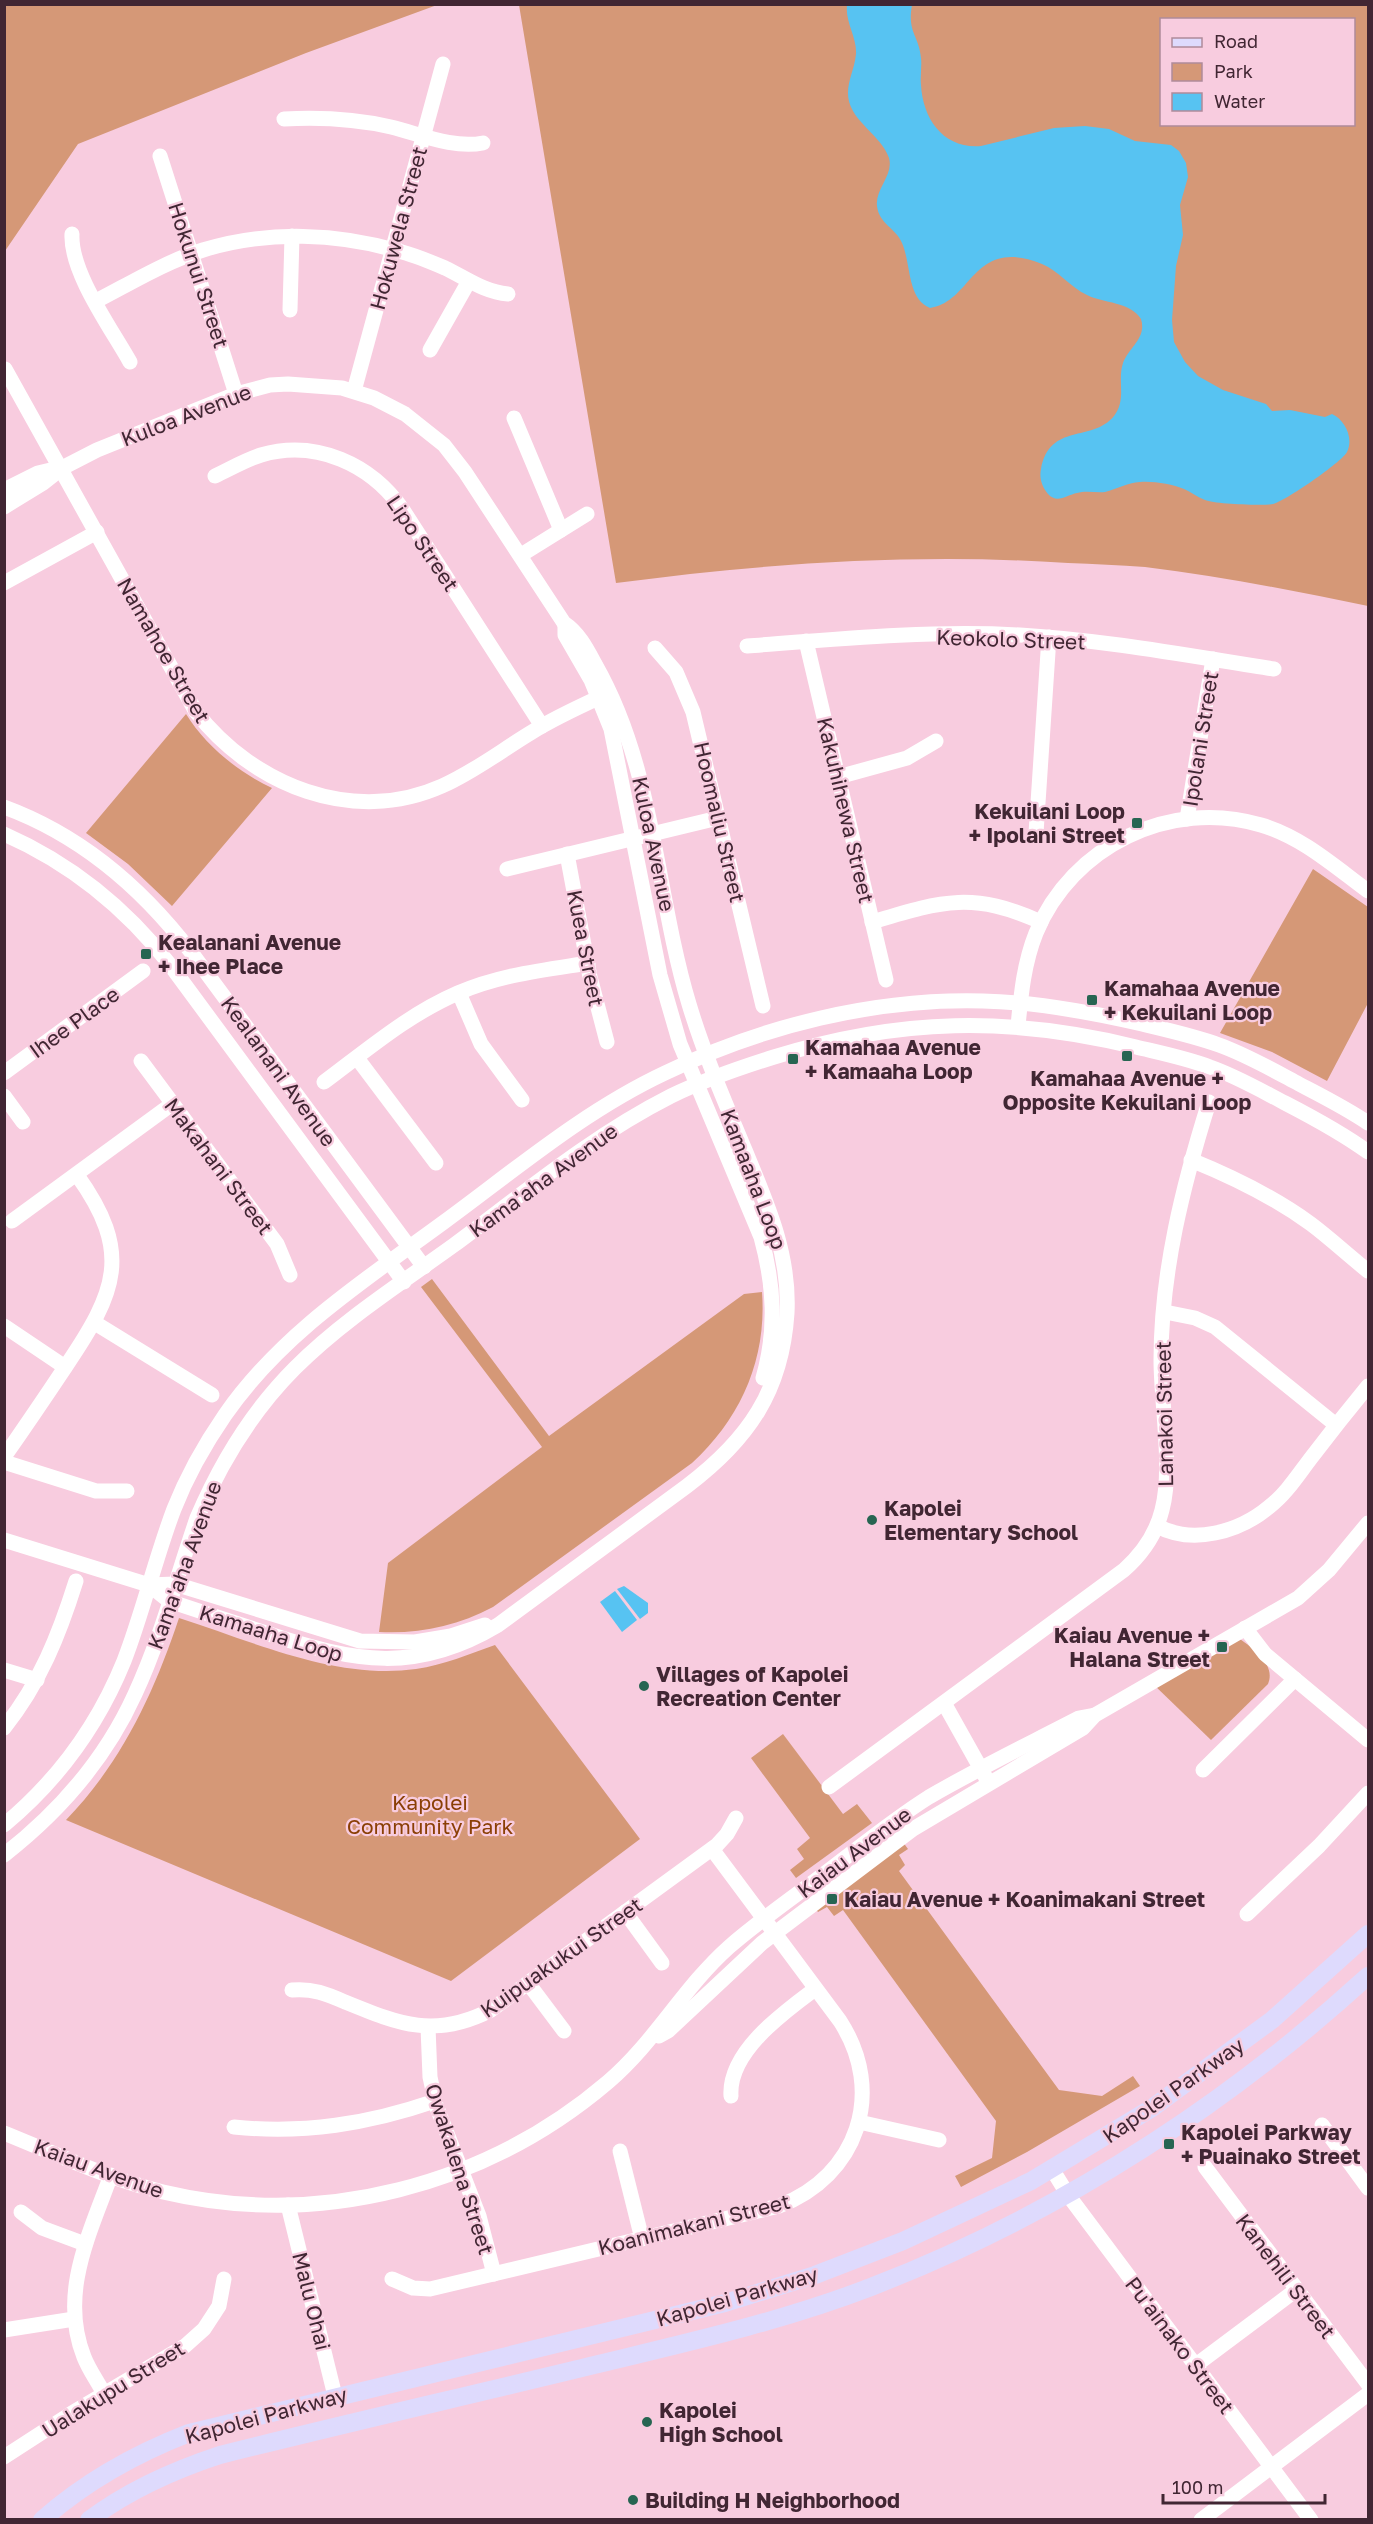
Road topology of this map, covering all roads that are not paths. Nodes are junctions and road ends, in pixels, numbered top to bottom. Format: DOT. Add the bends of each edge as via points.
graph roads {
  1 [pos="443,64"];
  2 [pos="284,119"];
  3 [pos="423,135"];
  4 [pos="483,143"];
  5 [pos="160,156"];
  6 [pos="72,234"];
  7 [pos="292,236"];
  8 [pos="392,249"];
  9 [pos="193,254"];
  10 [pos="469,281"];
  11 [pos="508,294"];
  12 [pos="96,301"];
  13 [pos="290,310"];
  14 [pos="430,350"];
  15 [pos="130,362"];
  16 [pos="5,369"];
  17 [pos="354,392"];
  18 [pos="236,394"];
  19 [pos="514,418"];
  20 [pos="62,468"];
  21 [pos="215,477"];
  22 [pos="4,490"];
  23 [pos="4,507"];
  24 [pos="587,514"];
  25 [pos="561,530"];
  26 [pos="97,532"];
  27 [pos="521,555"];
  28 [pos="4,583"];
  29 [pos="1049,637"];
  30 [pos="806,641"];
  31 [pos="747,646"];
  32 [pos="655,648"];
  33 [pos="1213,659"];
  34 [pos="1274,669"];
  35 [pos="605,695"];
  36 [pos="542,726"];
  37 [pos="936,741"];
  38 [pos="838,777"];
  39 [pos="4,807"];
  40 [pos="718,818"];
  41 [pos="1187,819"];
  42 [pos="1036,833"];
  43 [pos="4,834"];
  44 [pos="653,834"];
  45 [pos="632,838"];
  46 [pos="567,854"];
  47 [pos="507,869"];
  48 [pos="1368,891"];
  49 [pos="872,922"];
  50 [pos="1041,922"];
  51 [pos="588,963"];
  52 [pos="142,971"];
  53 [pos="886,980"];
  54 [pos="459,993"];
  55 [pos="1020,1003"];
  56 [pos="763,1006"];
  57 [pos="1018,1026"];
  58 [pos="607,1042"];
  59 [pos="706,1055"];
  60 [pos="357,1058"];
  61 [pos="141,1061"];
  62 [pos="688,1062"];
  63 [pos="4,1073"];
  64 [pos="714,1077"];
  65 [pos="324,1082"];
  66 [pos="698,1084"];
  67 [pos="4,1096"];
  68 [pos="522,1100"];
  69 [pos="1209,1101"];
  70 [pos="172,1104"];
  71 [pos="23,1122"];
  72 [pos="1368,1123"];
  73 [pos="1368,1152"];
  74 [pos="1191,1160"];
  75 [pos="436,1163"];
  76 [pos="77,1175"];
  77 [pos="12,1221"];
  78 [pos="409,1248"];
  79 [pos="389,1263"];
  80 [pos="424,1267"];
  81 [pos="1368,1272"];
  82 [pos="290,1275"];
  83 [pos="404,1282"];
  84 [pos="1165,1312"];
  85 [pos="95,1323"];
  86 [pos="4,1326"];
  87 [pos="65,1367"];
  88 [pos="1368,1386"];
  89 [pos="212,1395"];
  90 [pos="1336,1425"];
  91 [pos="730,1448"];
  92 [pos="4,1457"];
  93 [pos="4,1462"];
  94 [pos="127,1491"];
  95 [pos="1368,1523"];
  96 [pos="1157,1526"];
  97 [pos="4,1540"];
  98 [pos="76,1581"];
  99 [pos="175,1584"];
  100 [pos="149,1585"];
  101 [pos="169,1601"];
  102 [pos="504,1619"];
  103 [pos="1245,1628"];
  104 [pos="4,1670"];
  105 [pos="1295,1678"];
  106 [pos="37,1680"];
  107 [pos="944,1703"];
  108 [pos="4,1728"];
  109 [pos="1368,1740"];
  110 [pos="1203,1770"];
  111 [pos="985,1776"];
  112 [pos="830,1787"];
  113 [pos="1368,1793"];
  114 [pos="736,1818"];
  115 [pos="4,1825"];
  116 [pos="712,1849"];
  117 [pos="4,1856"];
  118 [pos="625,1912"];
  119 [pos="1247,1914"];
  120 [pos="764,1920"];
  121 [pos="774,1934"];
  122 [pos="1368,1934"];
  123 [pos="662,1963"];
  124 [pos="1368,1976"];
  125 [pos="528,1983"];
  126 [pos="815,1989"];
  127 [pos="292,1990"];
  128 [pos="428,2027"];
  129 [pos="564,2031"];
  130 [pos="651,2040"];
  131 [pos="731,2096"];
  132 [pos="435,2101"];
  133 [pos="859,2122"];
  134 [pos="1322,2125"];
  135 [pos="234,2127"];
  136 [pos="4,2133"];
  137 [pos="939,2140"];
  138 [pos="620,2151"];
  139 [pos="1205,2167"];
  140 [pos="1052,2169"];
  141 [pos="461,2171"];
  142 [pos="111,2175"];
  143 [pos="1368,2188"];
  144 [pos="1068,2195"];
  145 [pos="288,2205"];
  146 [pos="21,2212"];
  147 [pos="642,2239"];
  148 [pos="85,2244"];
  149 [pos="494,2274"];
  150 [pos="224,2279"];
  151 [pos="392,2279"];
  152 [pos="1296,2290"];
  153 [pos="74,2319"];
  154 [pos="4,2330"];
  155 [pos="1196,2365"];
  156 [pos="1368,2384"];
  157 [pos="104,2394"];
  158 [pos="1368,2394"];
  159 [pos="335,2396"];
  160 [pos="343,2426"];
  161 [pos="4,2457"];
  162 [pos="1271,2467"];
  163 [pos="42,2520"];
  164 [pos="89,2520"];
  165 [pos="1201,2520"];
  166 [pos="1311,2520"];
  1 -- 3 [label="street, Hokuwela Street"];
  2 -- 3 [label="street" via="354,121"];
  3 -- 4 [label="street" via="464,145"];
  3 -- 8 [label="street, Hokuwela Street"];
  5 -- 9 [label="street, Hokunui Street"];
  6 -- 12 [label="street" via="77,269"];
  7 -- 8 [label="street" via="337,238"];
  7 -- 9 [label="street" via="247,240"];
  7 -- 13 [label="street"];
  8 -- 10 [label="street" via="424,259"];
  8 -- 17 [label="street, Hokuwela Street"];
  9 -- 12 [label="street"];
  9 -- 18 [label="street, Hokunui Street"];
  10 -- 11 [label="street"];
  10 -- 14 [label="street"];
  12 -- 15 [label="street"];
  16 -- 20 [label="street, Namahoe Street"];
  17 -- 18 [label="street, Kuloa Avenue" via="325,385 288,384"];
  17 -- 27 [label="street, Kuloa Avenue" via="405,414 444,446"];
  18 -- 20 [label="street, Kuloa Avenue"];
  19 -- 25 [label="street"];
  20 -- 22 [label="street, Kuloa Avenue" via="38,473"];
  20 -- 23 [label="street, Kuloa Avenue"];
  20 -- 26 [label="street, Namahoe Street"];
  21 -- 36 [label="street, Lipo Street" via="255,457 290,450 332,456 368,472 399,504"];
  24 -- 25 [label="street"];
  25 -- 27 [label="street"];
  26 -- 28 [label="street"];
  26 -- 36 [label="street, Namahoe Street" via="196,712 234,753 282,783 335,798 370,801 406,797 458,779"];
  27 -- 35 [label="street, Kuloa Avenue" via="564,623 574,630"];
  29 -- 30 [label="street, Keokolo Street" via="945,634"];
  29 -- 33 [label="street, Keokolo Street"];
  29 -- 42 [label="street"];
  30 -- 31 [label="street, Keokolo Street"];
  30 -- 38 [label="street, Kakuhihewa Street"];
  32 -- 40 [label="street, Hoomaliu Street" via="672,665 688,698"];
  33 -- 34 [label="street, Keokolo Street"];
  33 -- 41 [label="street, Ipolani Street"];
  35 -- 36 [label="street, Namahoe Street"];
  35 -- 44 [label="street, Kuloa Avenue" via="637,765"];
  35 -- 45 [label="street, Kuloa Avenue"];
  37 -- 38 [label="street" via="907,758"];
  38 -- 49 [label="street, Kakuhihewa Street"];
  39 -- 78 [label="street, Kealanani Avenue" via="56,831 92,854 158,911"];
  40 -- 44 [label="street"];
  40 -- 56 [label="street, Hoomaliu Street"];
  41 -- 48 [label="street" via="1230,819 1276,830 1305,845"];
  41 -- 50 [label="street" via="1135,832 1100,852 1070,879"];
  43 -- 79 [label="street, Kealanani Avenue" via="84,878 140,928"];
  44 -- 45 [label="street"];
  44 -- 59 [label="street, Kuloa Avenue" via="684,986"];
  45 -- 46 [label="street"];
  45 -- 62 [label="street, Kuloa Avenue" via="662,983"];
  46 -- 47 [label="street"];
  46 -- 51 [label="street, Kuea Street"];
  49 -- 50 [label="street" via="929,905 967,901 1001,906"];
  49 -- 53 [label="street, Kakuhihewa Street"];
  50 -- 55 [label="street" via="1026,963"];
  51 -- 54 [label="street" via="508,976"];
  51 -- 58 [label="street, Kuea Street"];
  52 -- 63 [label="street, Ihee Place"];
  54 -- 60 [label="street" via="416,1015"];
  54 -- 68 [label="street" via="481,1044"];
  55 -- 57 [label="street"];
  55 -- 59 [label="street, Kama'aha Avenue" via="949,1002 851,1012"];
  55 -- 72 [label="street, Kama'aha Avenue" via="1109,1016 1219,1045 1344,1107"];
  57 -- 64 [label="street, Kama'aha Avenue" via="950,1025 855,1036"];
  57 -- 73 [label="street, Kama'aha Avenue" via="1104,1039 1211,1067 1332,1128"];
  59 -- 62 [label="street, Kama'aha Avenue"];
  59 -- 64 [label="street, Kuloa Avenue"];
  60 -- 65 [label="street"];
  60 -- 75 [label="street"];
  61 -- 70 [label="street, Makahani Street"];
  62 -- 66 [label="street, Kuloa Avenue"];
  62 -- 78 [label="street, Kama'aha Avenue" via="579,1122"];
  64 -- 66 [label="street, Kama'aha Avenue"];
  64 -- 91 [label="street, Kamaaha Loop" via="769,1208 781,1247 787,1289 785,1331 772,1382 756,1418"];
  66 -- 80 [label="street, Kama'aha Avenue" via="592,1142"];
  66 -- 91 [label="street, Kamaaha Loop" via="761,1237 772,1288 768,1361"];
  67 -- 71 [label="street"];
  69 -- 74 [label="street, Lanakoi Street"];
  70 -- 76 [label="street"];
  70 -- 82 [label="street, Makahani Street" via="278,1244"];
  74 -- 81 [label="street" via="1286,1207"];
  74 -- 84 [label="street, Lanakoi Street" via="1172,1246"];
  76 -- 77 [label="street"];
  76 -- 85 [label="street" via="101,1212 109,1239 110,1281"];
  78 -- 79 [label="street, Kama'aha Avenue"];
  78 -- 80 [label="street, Kealanani Avenue"];
  79 -- 83 [label="street, Kealanani Avenue"];
  79 -- 100 [label="street, Kama'aha Avenue" via="298,1332 237,1399 185,1484"];
  80 -- 83 [label="street, Kama'aha Avenue"];
  83 -- 99 [label="street, Kama'aha Avenue" via="314,1350 261,1406 231,1449 207,1494"];
  84 -- 90 [label="street" via="1215,1327"];
  84 -- 96 [label="street, Lanakoi Street" via="1161,1359 1166,1486"];
  85 -- 87 [label="street"];
  85 -- 89 [label="street"];
  86 -- 87 [label="street"];
  87 -- 92 [label="street"];
  88 -- 90 [label="street"];
  90 -- 96 [label="street" via="1278,1499 1251,1520 1201,1535 1178,1534"];
  91 -- 102 [label="street, Kamaaha Loop" via="695,1480"];
  93 -- 94 [label="street" via="96,1491"];
  95 -- 103 [label="street, Kaiau Avenue" via="1309,1589"];
  96 -- 107 [label="street, Lanakoi Street" via="1142,1552 1124,1570"];
  97 -- 100 [label="street"];
  98 -- 106 [label="street" via="60,1632"];
  99 -- 100 [label="street, Kamaaha Loop"];
  99 -- 101 [label="street, Kama'aha Avenue"];
  99 -- 102 [label="street, Kamaaha Loop" via="342,1637 379,1643 434,1640"];
  100 -- 101 [label="street, Kamaaha Loop"];
  100 -- 115 [label="street, Kama'aha Avenue" via="123,1662 89,1730 43,1789"];
  101 -- 102 [label="street, Kamaaha Loop" via="317,1649 372,1659 416,1657 453,1648"];
  101 -- 117 [label="street, Kama'aha Avenue" via="145,1671 109,1742 61,1805"];
  103 -- 105 [label="street" via="1265,1654"];
  103 -- 111 [label="street, Kaiau Avenue" via="1095,1715 1083,1728"];
  104 -- 106 [label="street"];
  105 -- 109 [label="street"];
  105 -- 110 [label="street"];
  106 -- 108 [label="street"];
  107 -- 111 [label="street"];
  107 -- 112 [label="street, Lanakoi Street"];
  111 -- 120 [label="street, Kaiau Avenue" via="929,1798 904,1814"];
  111 -- 121 [label="street, Kaiau Avenue"];
  113 -- 119 [label="street"];
  114 -- 116 [label="street, Kuipuakukui Street"];
  116 -- 118 [label="street, Kuipuakukui Street"];
  116 -- 120 [label="street, Koanimakani Street"];
  118 -- 123 [label="street"];
  118 -- 125 [label="street, Kuipuakukui Street"];
  120 -- 121 [label="street, Koanimakani Street"];
  120 -- 130 [label="street, Kaiau Avenue" via="706,1970"];
  121 -- 126 [label="street, Koanimakani Street"];
  121 -- 130 [label="street, Kaiau Avenue" via="668,2031"];
  122 -- 140 [label="main road, Kapolei Parkway" via="1232,2052 1152,2108"];
  124 -- 144 [label="main road, Kapolei Parkway" via="1291,2043 1209,2106"];
  125 -- 128 [label="street, Kuipuakukui Street" via="479,2016"];
  125 -- 129 [label="street"];
  126 -- 131 [label="street" via="757,2038 733,2075"];
  126 -- 133 [label="street, Koanimakani Street" via="847,2033 858,2058 862,2085"];
  127 -- 128 [label="street, Kuipuakukui Street" via="320,1992 395,2022"];
  128 -- 132 [label="street, Owakalena Street" via="429,2077"];
  130 -- 141 [label="street, Kaiau Avenue" via="610,2080 564,2116 513,2147"];
  132 -- 135 [label="street" via="385,2117 333,2127"];
  132 -- 141 [label="street, Owakalena Street"];
  133 -- 137 [label="street"];
  133 -- 147 [label="street, Koanimakani Street" via="841,2161 803,2195 779,2206"];
  134 -- 143 [label="street"];
  136 -- 142 [label="street, Kaiau Avenue"];
  138 -- 147 [label="street"];
  139 -- 152 [label="street, Kanehili Street"];
  140 -- 144 [label="street, Pu'ainako Street"];
  140 -- 159 [label="main road, Kapolei Parkway" via="914,2237 770,2290"];
  141 -- 145 [label="street, Kaiau Avenue" via="376,2196"];
  141 -- 149 [label="street, Owakalena Street" via="479,2216"];
  142 -- 145 [label="street, Kaiau Avenue" via="189,2198"];
  142 -- 148 [label="street"];
  144 -- 155 [label="street, Pu'ainako Street"];
  144 -- 160 [label="main road, Kapolei Parkway" via="915,2269 779,2318"];
  145 -- 159 [label="street, Malu Ohai"];
  146 -- 148 [label="street" via="42,2228"];
  147 -- 149 [label="street, Koanimakani Street"];
  148 -- 153 [label="street" via="75,2279"];
  149 -- 151 [label="street, Koanimakani Street" via="430,2289 413,2288"];
  150 -- 157 [label="street, Ualakupu Street" via="219,2306 195,2338"];
  152 -- 155 [label="street"];
  152 -- 156 [label="street, Kanehili Street"];
  153 -- 154 [label="street"];
  153 -- 157 [label="street" via="85,2361"];
  155 -- 162 [label="street, Pu'ainako Street"];
  157 -- 161 [label="street, Ualakupu Street"];
  158 -- 162 [label="street"];
  159 -- 160 [label="main road"];
  159 -- 163 [label="main road, Kapolei Parkway" via="212,2426 167,2442 100,2476"];
  160 -- 164 [label="main road, Kapolei Parkway" via="199,2462 138,2489"];
  162 -- 165 [label="street"];
  162 -- 166 [label="street, Pu'ainako Street"];
}
